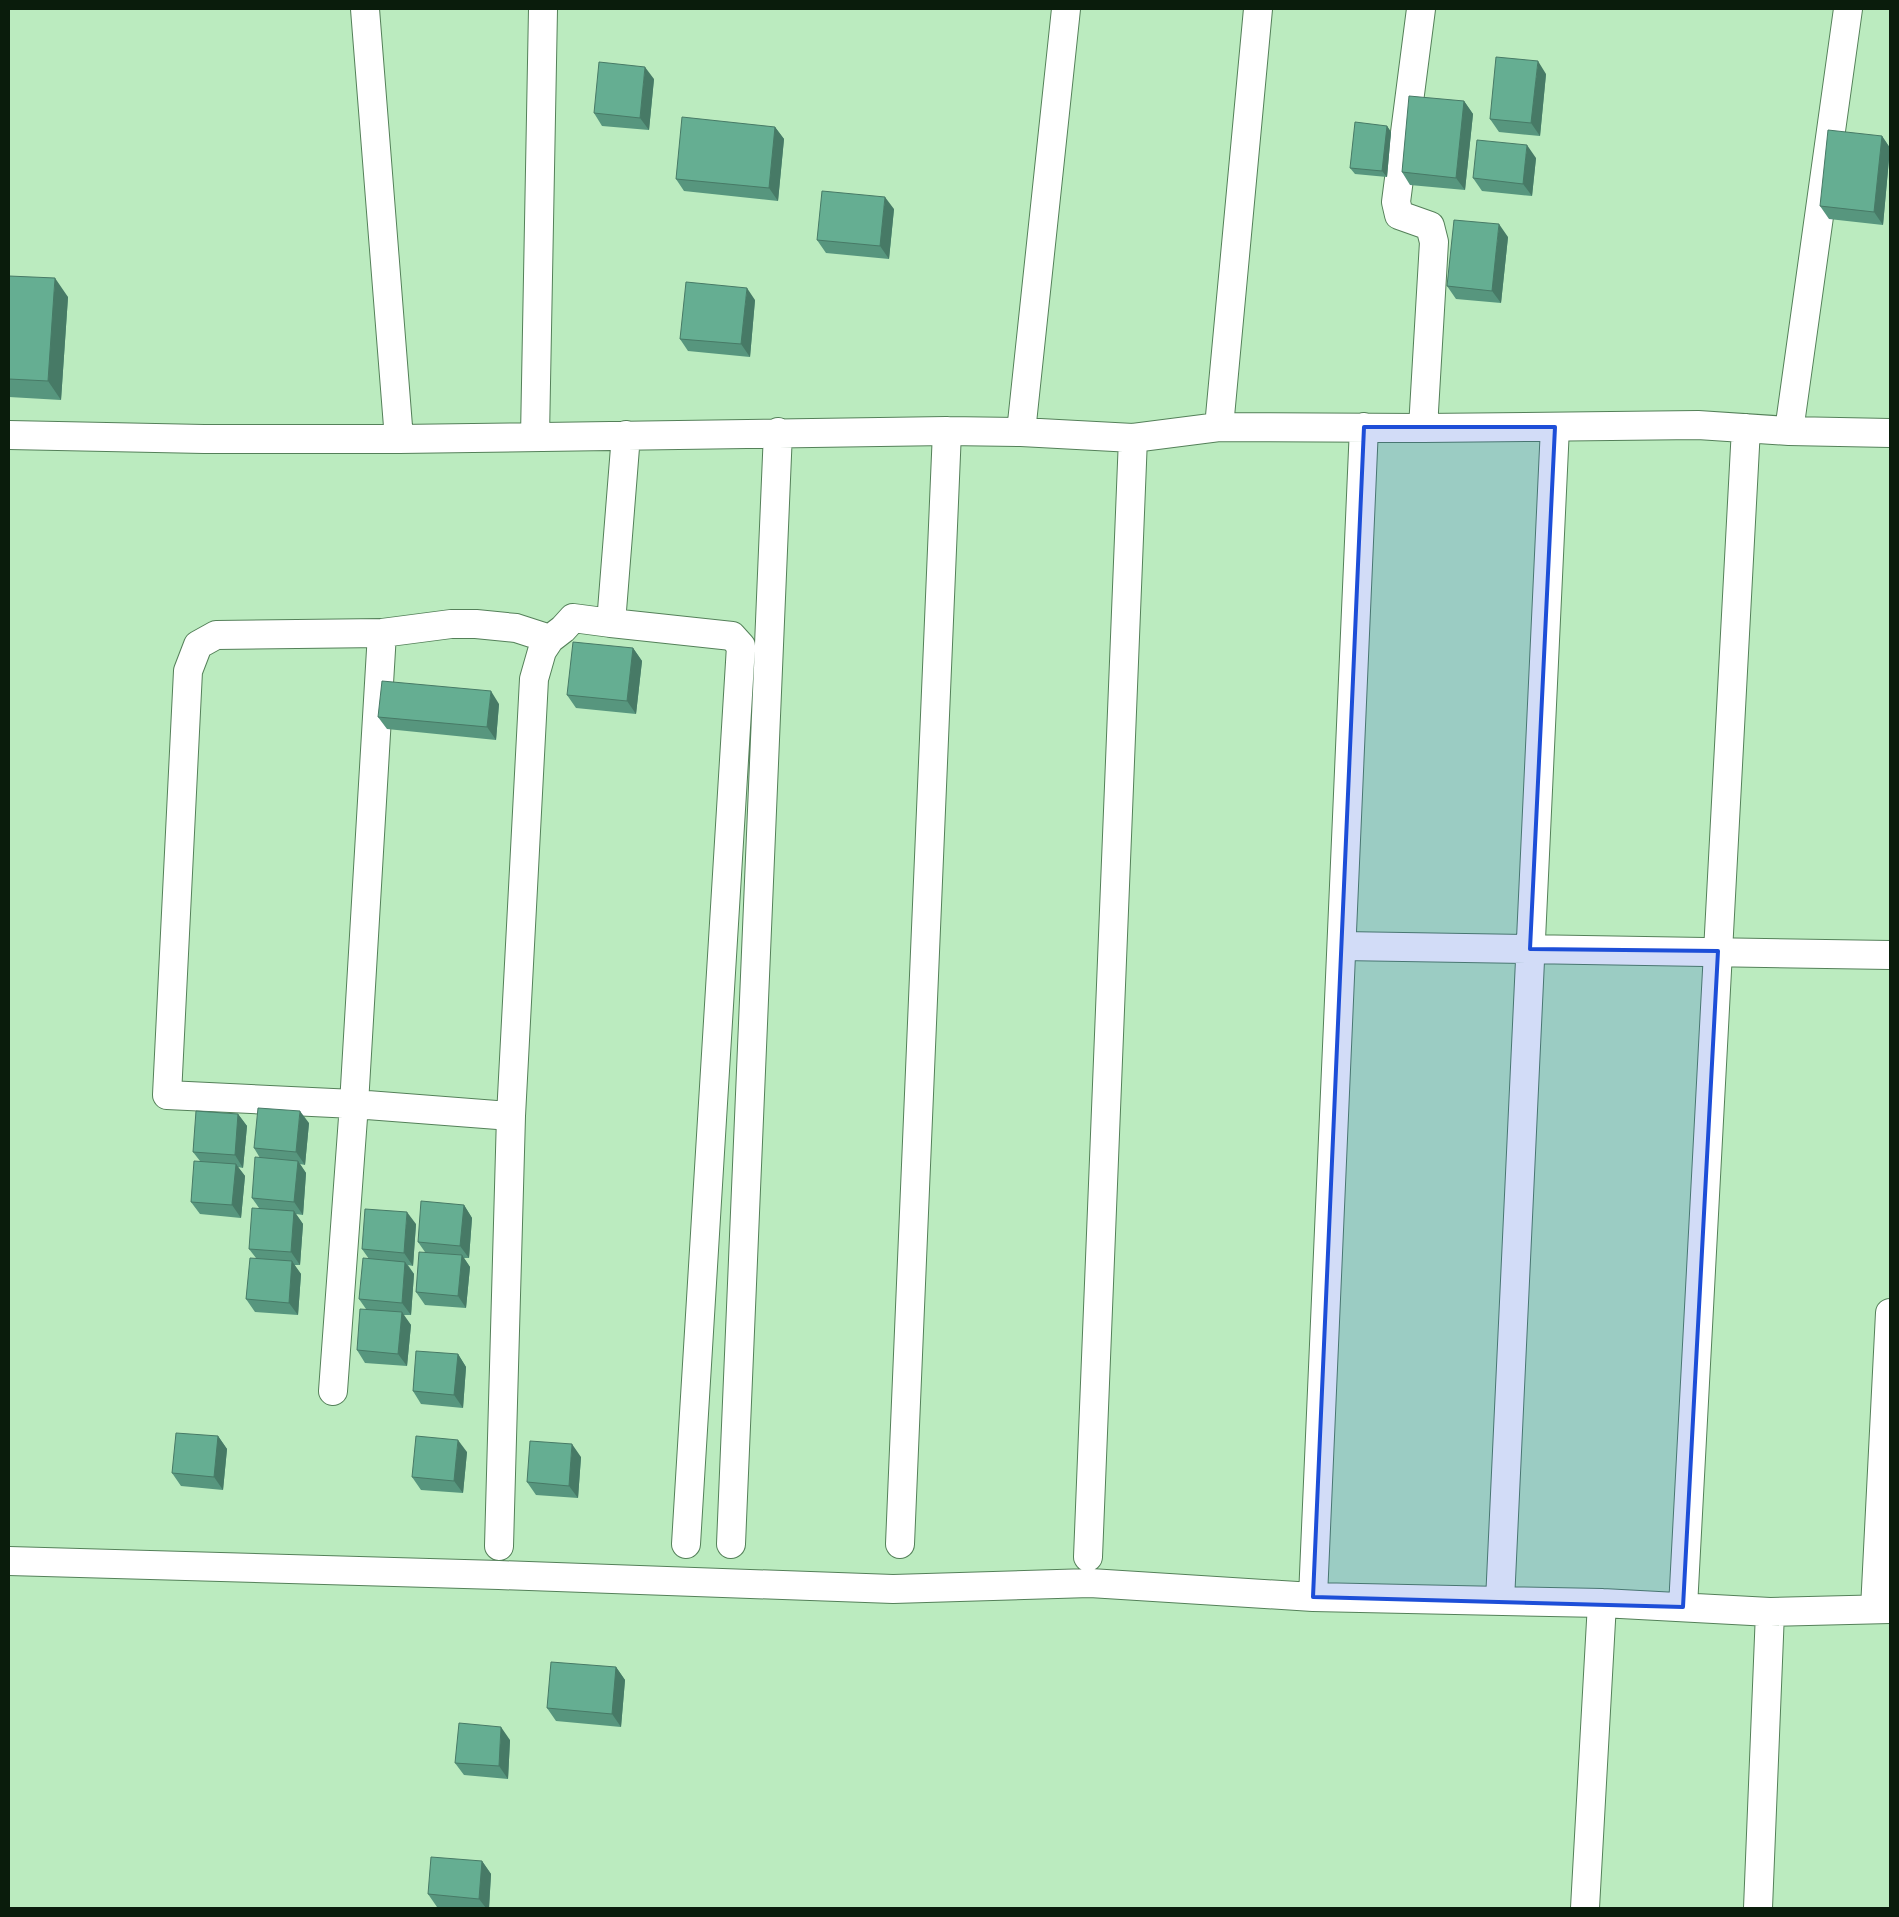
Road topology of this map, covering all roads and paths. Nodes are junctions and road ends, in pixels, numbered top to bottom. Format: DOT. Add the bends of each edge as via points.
graph roads {
  1 [pos="364,9"];
  2 [pos="543,9"];
  3 [pos="1066,9"];
  4 [pos="1258,9"];
  5 [pos="1421,9"];
  6 [pos="1848,9"];
  7 [pos="1219,427"];
  8 [pos="1364,427"];
  9 [pos="1554,427"];
  10 [pos="1423,428"];
  11 [pos="1746,428"];
  12 [pos="947,431"];
  13 [pos="1790,431"];
  14 [pos="778,432"];
  15 [pos="1021,432"];
  16 [pos="1890,433"];
  17 [pos="9,435"];
  18 [pos="626,435"];
  19 [pos="535,437"];
  20 [pos="1133,438"];
  21 [pos="399,439"];
  22 [pos="611,623"];
  23 [pos="382,633"];
  24 [pos="550,639"];
  25 [pos="1342,946"];
  26 [pos="1530,948"];
  27 [pos="1718,951"];
  28 [pos="1890,955"];
  29 [pos="354,1104"];
  30 [pos="511,1116"];
  31 [pos="1890,1313"];
  32 [pos="333,1391"];
  33 [pos="686,1544"];
  34 [pos="731,1544"];
  35 [pos="900,1544"];
  36 [pos="499,1546"];
  37 [pos="1088,1557"];
  38 [pos="9,1560"];
  39 [pos="1314,1597"];
  40 [pos="1500,1601"];
  41 [pos="1602,1603"];
  42 [pos="1683,1607"];
  43 [pos="1882,1609"];
  44 [pos="1770,1612"];
  45 [pos="1585,1908"];
  46 [pos="1758,1908"];
  1 -- 21 [label="street"];
  2 -- 19 [label="street"];
  3 -- 15 [label="street"];
  4 -- 7 [label="street"];
  5 -- 10 [label="street" via="1396,202 1399,215 1430,226 1434,242"];
  6 -- 13 [label="street"];
  7 -- 8 [label="street"];
  7 -- 20 [label="street"];
  8 -- 10 [label="street"];
  8 -- 25 [label="street"];
  9 -- 10 [label="street"];
  9 -- 11 [label="street" via="1698,425"];
  9 -- 26 [label="street"];
  11 -- 13 [label="street"];
  11 -- 27 [label="street"];
  12 -- 14 [label="street"];
  12 -- 15 [label="street"];
  12 -- 35 [label="street"];
  13 -- 16 [label="street"];
  14 -- 18 [label="street"];
  14 -- 34 [label="street"];
  15 -- 20 [label="street"];
  17 -- 21 [label="street"];
  18 -- 19 [label="street"];
  18 -- 22 [label="street"];
  19 -- 21 [label="street"];
  20 -- 37 [label="street"];
  22 -- 24 [label="street" via="573,618"];
  22 -- 33 [label="street" via="732,636 741,646"];
  23 -- 24 [label="street" via="476,624 516,628"];
  23 -- 29 [label="street"];
  23 -- 29 [label="street" via="216,635 198,645 188,671 167,1095"];
  24 -- 30 [label="street" via="542,651 534,679"];
  25 -- 26 [label="street"];
  25 -- 39 [label="street"];
  26 -- 27 [label="street"];
  26 -- 40 [label="street"];
  27 -- 28 [label="street"];
  27 -- 42 [label="street"];
  29 -- 30 [label="street"];
  29 -- 32 [label="street"];
  30 -- 36 [label="street"];
  31 -- 43 [label="street"];
  38 -- 39 [label="street" via="893,1589 1090,1583"];
  39 -- 40 [label="street"];
  40 -- 41 [label="street"];
  41 -- 42 [label="street"];
  41 -- 45 [label="street"];
  42 -- 44 [label="street"];
  43 -- 44 [label="street"];
  44 -- 46 [label="street"];
}
